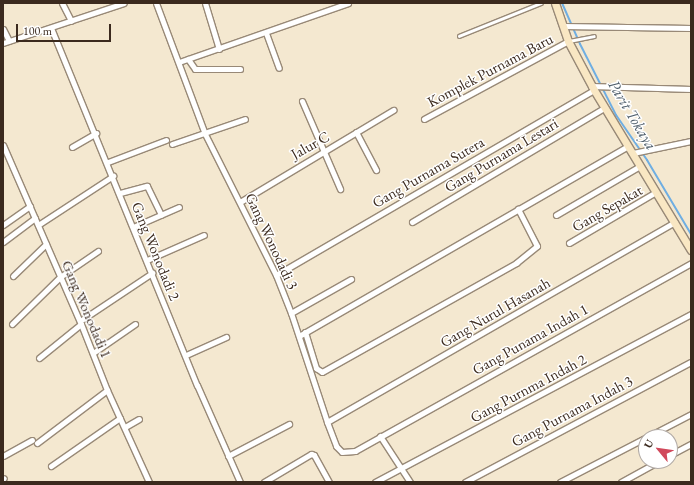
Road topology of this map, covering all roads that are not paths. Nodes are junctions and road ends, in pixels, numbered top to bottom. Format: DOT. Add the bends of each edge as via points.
graph roads {
  1 [pos="62,3"];
  2 [pos="124,3"];
  3 [pos="156,3"];
  4 [pos="205,3"];
  5 [pos="348,3"];
  6 [pos="541,3"];
  7 [pos="555,3"];
  8 [pos="116,4"];
  9 [pos="340,4"];
  10 [pos="71,21"];
  11 [pos="565,26"];
  12 [pos="51,28"];
  13 [pos="691,28"];
  14 [pos="3,29"];
  15 [pos="266,33"];
  16 [pos="458,36"];
  17 [pos="594,36"];
  18 [pos="571,40"];
  19 [pos="9,41"];
  20 [pos="3,43"];
  21 [pos="219,49"];
  22 [pos="188,59"];
  23 [pos="179,62"];
  24 [pos="279,68"];
  25 [pos="240,69"];
  26 [pos="594,88"];
  27 [pos="691,89"];
  28 [pos="302,101"];
  29 [pos="604,108"];
  30 [pos="393,110"];
  31 [pos="245,119"];
  32 [pos="424,119"];
  33 [pos="356,132"];
  34 [pos="96,133"];
  35 [pos="205,134"];
  36 [pos="166,140"];
  37 [pos="691,141"];
  38 [pos="3,144"];
  39 [pos="172,144"];
  40 [pos="628,146"];
  41 [pos="72,147"];
  42 [pos="324,152"];
  43 [pos="635,152"];
  44 [pos="108,162"];
  45 [pos="640,166"];
  46 [pos="376,170"];
  47 [pos="113,176"];
  48 [pos="340,189"];
  49 [pos="656,192"];
  50 [pos="120,193"];
  51 [pos="240,202"];
  52 [pos="30,206"];
  53 [pos="179,207"];
  54 [pos="518,209"];
  55 [pos="161,215"];
  56 [pos="556,215"];
  57 [pos="34,218"];
  58 [pos="412,222"];
  59 [pos="675,222"];
  60 [pos="3,225"];
  61 [pos="38,225"];
  62 [pos="133,227"];
  63 [pos="204,235"];
  64 [pos="3,242"];
  65 [pos="569,243"];
  66 [pos="46,244"];
  67 [pos="691,250"];
  68 [pos="98,251"];
  69 [pos="147,260"];
  70 [pos="691,262"];
  71 [pos="152,273"];
  72 [pos="276,275"];
  73 [pos="13,276"];
  74 [pos="60,277"];
  75 [pos="351,279"];
  76 [pos="291,313"];
  77 [pos="691,314"];
  78 [pos="80,322"];
  79 [pos="12,324"];
  80 [pos="135,324"];
  81 [pos="305,332"];
  82 [pos="299,336"];
  83 [pos="226,337"];
  84 [pos="93,353"];
  85 [pos="186,355"];
  86 [pos="38,358"];
  87 [pos="691,362"];
  88 [pos="107,390"];
  89 [pos="691,414"];
  90 [pos="120,418"];
  91 [pos="139,419"];
  92 [pos="327,422"];
  93 [pos="289,424"];
  94 [pos="125,427"];
  95 [pos="380,436"];
  96 [pos="32,440"];
  97 [pos="37,443"];
  98 [pos="691,444"];
  99 [pos="678,451"];
  100 [pos="3,456"];
  101 [pos="228,456"];
  102 [pos="51,466"];
  103 [pos="401,469"];
  104 [pos="645,469"];
  105 [pos="149,482"];
  106 [pos="240,482"];
  107 [pos="264,482"];
  108 [pos="329,482"];
  109 [pos="375,482"];
  110 [pos="410,482"];
  111 [pos="465,482"];
  112 [pos="560,482"];
  113 [pos="621,482"];
  1 -- 10 [label="street"];
  2 -- 8 [label="street"];
  3 -- 23 [label="street, Gang Wonodadi 3"];
  4 -- 21 [label="street"];
  5 -- 9 [label="street"];
  6 -- 16 [label="lane"];
  7 -- 11 [label="street"];
  8 -- 10 [label="street"];
  9 -- 15 [label="street"];
  10 -- 12 [label="street"];
  11 -- 13 [label="street"];
  11 -- 18 [label="street"];
  12 -- 19 [label="street"];
  12 -- 34 [label="street, Gang Wonodadi 2"];
  14 -- 19 [label="street"];
  15 -- 21 [label="street"];
  15 -- 24 [label="street"];
  17 -- 18 [label="lane"];
  18 -- 26 [label="street"];
  18 -- 32 [label="street, Komplek Purnama Baru"];
  19 -- 20 [label="street"];
  21 -- 22 [label="street"];
  22 -- 23 [label="street"];
  22 -- 25 [label="street" via="197,69"];
  23 -- 35 [label="street, Gang Wonodadi 3"];
  26 -- 27 [label="street" via="605,86"];
  26 -- 29 [label="street"];
  26 -- 72 [label="street, Gang Purnama Sutera"];
  28 -- 42 [label="street"];
  29 -- 40 [label="street"];
  29 -- 58 [label="street, Gang Purnama Lestari"];
  30 -- 33 [label="street, Jalur C"];
  31 -- 35 [label="street"];
  33 -- 42 [label="street, Jalur C"];
  33 -- 46 [label="street"];
  34 -- 41 [label="street"];
  34 -- 44 [label="street, Gang Wonodadi 2"];
  35 -- 39 [label="street"];
  35 -- 51 [label="street, Gang Wonodadi 3"];
  36 -- 44 [label="street"];
  37 -- 43 [label="street"];
  38 -- 52 [label="street, Gang Wonodadi 1"];
  40 -- 43 [label="street"];
  40 -- 54 [label="street"];
  42 -- 48 [label="street"];
  42 -- 51 [label="street, Jalur C"];
  43 -- 45 [label="street"];
  44 -- 47 [label="street, Gang Wonodadi 2"];
  45 -- 49 [label="street"];
  45 -- 56 [label="street"];
  47 -- 50 [label="street, Gang Wonodadi 2"];
  47 -- 61 [label="street"];
  49 -- 59 [label="street"];
  49 -- 65 [label="street, Gang Sepakat"];
  50 -- 55 [label="street" via="147,186"];
  50 -- 62 [label="street, Gang Wonodadi 2"];
  51 -- 72 [label="street, Gang Wonodadi 3"];
  52 -- 57 [label="street, Gang Wonodadi 1"];
  52 -- 60 [label="street"];
  53 -- 55 [label="street"];
  54 -- 81 [label="street"];
  54 -- 81 [label="street" via="537,246 536,250 516,263 322,372 316,368"];
  55 -- 62 [label="street"];
  57 -- 61 [label="street, Gang Wonodadi 1"];
  57 -- 64 [label="street"];
  59 -- 67 [label="street"];
  59 -- 92 [label="street, Gang Nurul Hasanah"];
  61 -- 66 [label="street, Gang Wonodadi 1"];
  62 -- 69 [label="street, Gang Wonodadi 2"];
  63 -- 69 [label="street"];
  66 -- 73 [label="street"];
  66 -- 74 [label="street, Gang Wonodadi 1"];
  68 -- 74 [label="street"];
  69 -- 71 [label="street, Gang Wonodadi 2"];
  70 -- 95 [label="street, Gang Punama Indah 1"];
  71 -- 78 [label="street"];
  71 -- 85 [label="street, Gang Wonodadi 2"];
  72 -- 76 [label="street, Gang Wonodadi 3"];
  74 -- 78 [label="street, Gang Wonodadi 1"];
  74 -- 79 [label="street"];
  75 -- 76 [label="street"];
  76 -- 82 [label="street, Gang Wonodadi 3"];
  77 -- 103 [label="street, Gang Purnma Indah 2"];
  78 -- 84 [label="street, Gang Wonodadi 1"];
  78 -- 86 [label="street"];
  80 -- 84 [label="street"];
  81 -- 82 [label="street"];
  82 -- 92 [label="street, Gang Wonodadi 3"];
  83 -- 85 [label="street"];
  84 -- 88 [label="street, Gang Wonodadi 1"];
  85 -- 101 [label="street, Gang Wonodadi 2"];
  87 -- 111 [label="street, Gang Purnama Indah 3"];
  88 -- 90 [label="street, Gang Wonodadi 1"];
  88 -- 97 [label="street"];
  89 -- 112 [label="street"];
  90 -- 94 [label="street, Gang Wonodadi 1"];
  90 -- 102 [label="street"];
  91 -- 94 [label="street"];
  92 -- 95 [label="street, Gang Wonodadi 3" via="336,446 343,453 355,451"];
  93 -- 101 [label="street"];
  94 -- 105 [label="street, Gang Wonodadi 1"];
  95 -- 103 [label="street"];
  96 -- 100 [label="street"];
  98 -- 99 [label="street"];
  101 -- 106 [label="street, Gang Wonodadi 2"];
  103 -- 109 [label="street, Gang Purnma Indah 2"];
  103 -- 110 [label="street"];
  104 -- 113 [label="street"];
  107 -- 108 [label="street" via="307,455 314,455"];
}
